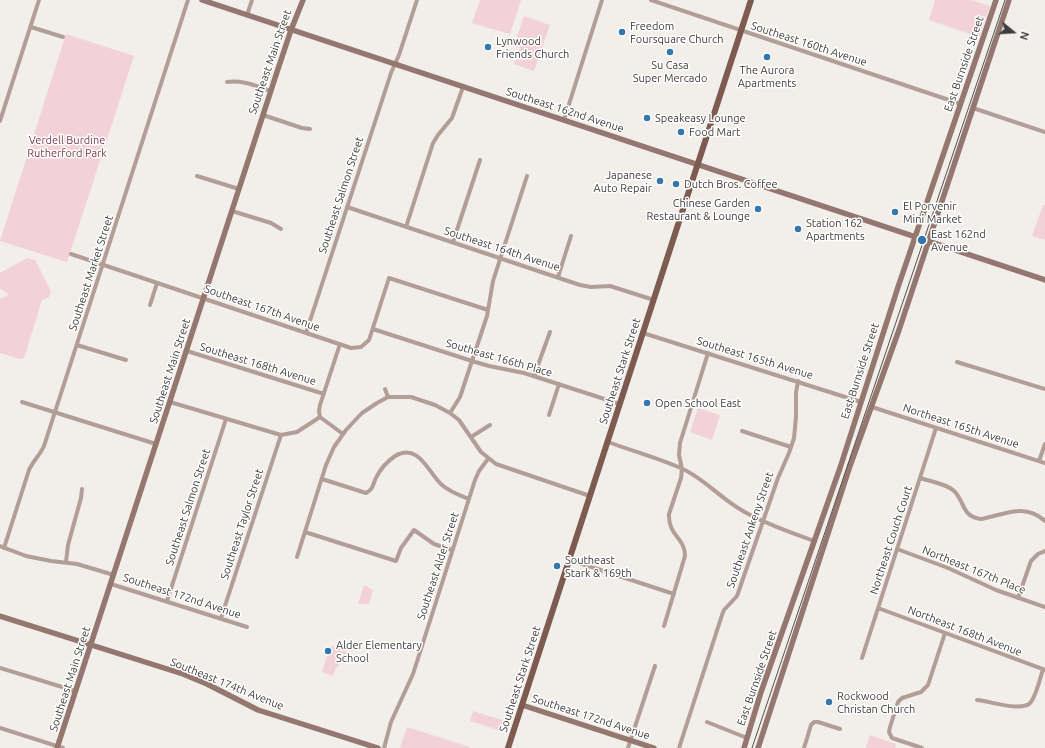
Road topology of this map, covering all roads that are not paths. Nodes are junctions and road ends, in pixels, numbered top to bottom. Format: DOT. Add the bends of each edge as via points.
graph roads {
  1 [pos="39,0"];
  2 [pos="188,0"];
  3 [pos="202,0"];
  4 [pos="252,0"];
  5 [pos="303,0"];
  6 [pos="417,0"];
  7 [pos="602,0"];
  8 [pos="651,0"];
  9 [pos="751,0"];
  10 [pos="996,0"];
  11 [pos="1010,0"];
  12 [pos="218,2"];
  13 [pos="247,15"];
  14 [pos="30,27"];
  15 [pos="291,30"];
  16 [pos="741,31"];
  17 [pos="63,37"];
  18 [pos="395,64"];
  19 [pos="227,82"];
  20 [pos="463,87"];
  21 [pos="271,91"];
  22 [pos="961,104"];
  23 [pos="973,108"];
  24 [pos="263,115"];
  25 [pos="564,120"];
  26 [pos="0,121"];
  27 [pos="310,129"];
  28 [pos="1045,132"];
  29 [pos="480,160"];
  30 [pos="698,164"];
  31 [pos="197,176"];
  32 [pos="527,176"];
  33 [pos="239,189"];
  34 [pos="347,207"];
  35 [pos="232,210"];
  36 [pos="406,227"];
  37 [pos="281,229"];
  38 [pos="571,236"];
  39 [pos="916,238"];
  40 [pos="453,242"];
  41 [pos="928,242"];
  42 [pos="71,254"];
  43 [pos="501,258"];
  44 [pos="103,265"];
  45 [pos="558,277"];
  46 [pos="1045,280"];
  47 [pos="157,283"];
  48 [pos="204,298"];
  49 [pos="654,300"];
  50 [pos="150,305"];
  51 [pos="488,310"];
  52 [pos="373,329"];
  53 [pos="550,332"];
  54 [pos="306,333"];
  55 [pos="644,333"];
  56 [pos="340,344"];
  57 [pos="77,345"];
  58 [pos="187,351"];
  59 [pos="708,353"];
  60 [pos="126,360"];
  61 [pos="472,361"];
  62 [pos="956,362"];
  63 [pos="534,376"];
  64 [pos="798,381"];
  65 [pos="559,384"];
  66 [pos="385,389"];
  67 [pos="1045,389"];
  68 [pos="324,394"];
  69 [pos="388,397"];
  70 [pos="22,402"];
  71 [pos="170,402"];
  72 [pos="861,402"];
  73 [pos="620,404"];
  74 [pos="872,407"];
  75 [pos="55,412"];
  76 [pos="450,413"];
  77 [pos="549,415"];
  78 [pos="320,417"];
  79 [pos="226,419"];
  80 [pos="490,425"];
  81 [pos="936,428"];
  82 [pos="742,431"];
  83 [pos="343,434"];
  84 [pos="281,435"];
  85 [pos="471,437"];
  86 [pos="608,442"];
  87 [pos="156,444"];
  88 [pos="1045,444"];
  89 [pos="791,447"];
  90 [pos="488,459"];
  91 [pos="1040,461"];
  92 [pos="1045,463"];
  93 [pos="682,469"];
  94 [pos="920,478"];
  95 [pos="322,479"];
  96 [pos="718,484"];
  97 [pos="714,488"];
  98 [pos="82,489"];
  99 [pos="590,496"];
  100 [pos="469,499"];
  101 [pos="763,521"];
  102 [pos="1045,521"];
  103 [pos="305,532"];
  104 [pos="814,541"];
  105 [pos="2,547"];
  106 [pos="897,549"];
  107 [pos="452,550"];
  108 [pos="1045,551"];
  109 [pos="297,557"];
  110 [pos="570,560"];
  111 [pos="66,562"];
  112 [pos="114,575"];
  113 [pos="111,584"];
  114 [pos="674,594"];
  115 [pos="1018,598"];
  116 [pos="167,601"];
  117 [pos="878,608"];
  118 [pos="1045,608"];
  119 [pos="0,616"];
  120 [pos="221,618"];
  121 [pos="664,626"];
  122 [pos="247,627"];
  123 [pos="945,633"];
  124 [pos="91,645"];
  125 [pos="862,658"];
  126 [pos="655,666"];
  127 [pos="0,668"];
  128 [pos="1044,670"];
  129 [pos="75,693"];
  130 [pos="977,700"];
  131 [pos="522,705"];
  132 [pos="707,722"];
  133 [pos="0,728"];
  134 [pos="840,729"];
  135 [pos="747,738"];
  136 [pos="631,740"];
  137 [pos="59,747"];
  138 [pos="378,748"];
  139 [pos="384,748"];
  140 [pos="508,748"];
  141 [pos="628,748"];
  142 [pos="654,748"];
  143 [pos="679,748"];
  144 [pos="744,748"];
  145 [pos="758,748"];
  146 [pos="804,748"];
  147 [pos="922,748"];
  1 -- 14 [label="street"];
  2 -- 44 [label="street, Southeast Market Street"];
  3 -- 12 [label="street, Southeast 162nd Avenue"];
  4 -- 13 [label="street"];
  5 -- 15 [label="street, Southeast Main Street"];
  6 -- 18 [label="street"];
  7 -- 25 [label="street"];
  8 -- 16 [label="street, Southeast 160th Avenue"];
  9 -- 16 [label="main road, Southeast Stark Street"];
  10 -- 22 [label="street, East Burnside Street"];
  11 -- 23 [label="street, East Burnside Street"];
  12 -- 13 [label="street, Southeast 162nd Avenue"];
  13 -- 15 [label="street, Southeast 162nd Avenue"];
  14 -- 17 [label="street"];
  14 -- 26 [label="street"];
  15 -- 18 [label="street, Southeast 162nd Avenue"];
  15 -- 21 [label="street, Southeast Main Street"];
  16 -- 22 [label="street, Southeast 160th Avenue"];
  16 -- 30 [label="main road, Southeast Stark Street"];
  18 -- 20 [label="street, Southeast 162nd Avenue"];
  18 -- 34 [label="street, Southeast Salmon Street"];
  19 -- 21 [label="street" via="242,82"];
  20 -- 25 [label="street, Southeast 162nd Avenue"];
  20 -- 36 [label="street" via="452,118 433,143"];
  21 -- 24 [label="street, Southeast Main Street"];
  22 -- 39 [label="street, East Burnside Street"];
  23 -- 28 [label="street"];
  23 -- 41 [label="street, East Burnside Street"];
  24 -- 27 [label="street"];
  24 -- 33 [label="street, Southeast Main Street"];
  25 -- 30 [label="street, Southeast 162nd Avenue"];
  29 -- 40 [label="street"];
  30 -- 39 [label="street, Southeast 162nd Avenue"];
  30 -- 49 [label="main road, Southeast Stark Street"];
  31 -- 33 [label="street"];
  32 -- 43 [label="street"];
  33 -- 35 [label="street, Southeast Main Street"];
  34 -- 36 [label="street, Southeast 164th Avenue"];
  34 -- 54 [label="street, Southeast Salmon Street"];
  35 -- 37 [label="street"];
  35 -- 48 [label="street, Southeast Main Street"];
  36 -- 40 [label="street, Southeast 164th Avenue"];
  38 -- 45 [label="street"];
  39 -- 41 [label="street, Southeast 162nd Avenue"];
  39 -- 72 [label="street, East Burnside Street"];
  40 -- 43 [label="street, Southeast 164th Avenue"];
  41 -- 46 [label="street, Southeast 162nd Avenue"];
  41 -- 74 [label="street, East Burnside Street"];
  42 -- 44 [label="street, Southeast 167th Avenue"];
  43 -- 45 [label="street, Southeast 164th Avenue"];
  43 -- 51 [label="street"];
  44 -- 47 [label="street, Southeast 167th Avenue"];
  44 -- 57 [label="street, Southeast Market Street"];
  45 -- 49 [label="street, Southeast 164th Avenue" via="586,286 610,286"];
  47 -- 48 [label="street, Southeast 167th Avenue"];
  47 -- 50 [label="street"];
  48 -- 54 [label="street, Southeast 167th Avenue"];
  48 -- 58 [label="street, Southeast Main Street"];
  49 -- 55 [label="main road, Southeast Stark Street"];
  51 -- 52 [label="street" via="390,278"];
  51 -- 61 [label="street"];
  52 -- 56 [label="street, Southeast 167th Avenue" via="369,340 361,347"];
  52 -- 61 [label="street, Southeast 166th Place"];
  53 -- 63 [label="street"];
  54 -- 56 [label="street, Southeast 167th Avenue"];
  55 -- 59 [label="street, Southeast 165th Avenue"];
  55 -- 73 [label="main road, Southeast Stark Street"];
  56 -- 68 [label="street"];
  57 -- 60 [label="street"];
  57 -- 75 [label="street, Southeast Market Street"];
  58 -- 68 [label="street, Southeast 168th Avenue"];
  58 -- 71 [label="street, Southeast Main Street"];
  59 -- 64 [label="street, Southeast 165th Avenue"];
  59 -- 93 [label="street" via="680,443"];
  61 -- 63 [label="street, Southeast 166th Place"];
  61 -- 76 [label="street" via="460,397"];
  62 -- 67 [label="street"];
  63 -- 65 [label="street, Southeast 166th Place"];
  64 -- 72 [label="street, Southeast 165th Avenue"];
  64 -- 89 [label="street, Southeast Ankeny Street" via="795,429"];
  65 -- 73 [label="street, Southeast 166th Place"];
  65 -- 77 [label="street"];
  66 -- 69 [label="street"];
  68 -- 78 [label="street" via="319,411"];
  69 -- 76 [label="street" via="411,397 435,404"];
  69 -- 83 [label="street" via="362,414"];
  70 -- 75 [label="street"];
  71 -- 79 [label="street"];
  71 -- 87 [label="street, Southeast Main Street"];
  72 -- 104 [label="street, East Burnside Street"];
  73 -- 86 [label="main road, Southeast Stark Street"];
  74 -- 81 [label="street, Northeast 165th Avenue"];
  74 -- 145 [label="street, East Burnside Street" via="850,466"];
  75 -- 87 [label="street"];
  75 -- 105 [label="street, Southeast Market Street" via="42,450 29,470"];
  76 -- 85 [label="street" via="459,420"];
  78 -- 83 [label="street"];
  78 -- 84 [label="street" via="297,432"];
  79 -- 84 [label="street"];
  79 -- 116 [label="street, Southeast Salmon Street"];
  80 -- 85 [label="street"];
  81 -- 91 [label="street, Northeast 165th Avenue"];
  81 -- 94 [label="street, Northeast Couch Court"];
  82 -- 89 [label="street"];
  83 -- 95 [label="street" via="330,456"];
  84 -- 120 [label="street, Southeast Taylor Street"];
  85 -- 90 [label="street"];
  86 -- 93 [label="street"];
  86 -- 99 [label="main road, Southeast Stark Street"];
  87 -- 112 [label="street, Southeast Main Street"];
  88 -- 91 [label="street"];
  89 -- 101 [label="street, Southeast Ankeny Street"];
  90 -- 99 [label="street" via="500,466"];
  90 -- 100 [label="street, Southeast Alder Street" via="479,470"];
  91 -- 92 [label="street, Northeast 165th Avenue"];
  93 -- 97 [label="street"];
  93 -- 114 [label="street" via="669,514 671,528 685,551"];
  94 -- 102 [label="street" via="951,489 964,509 976,519 1022,510"];
  94 -- 106 [label="street, Northeast Couch Court"];
  95 -- 100 [label="street" via="366,493 372,490 377,474 386,464 396,456 410,453 423,460 442,485"];
  95 -- 103 [label="street"];
  96 -- 97 [label="street"];
  97 -- 101 [label="street" via="731,504"];
  98 -- 111 [label="street"];
  99 -- 110 [label="main road, Southeast Stark Street"];
  100 -- 107 [label="street, Southeast Alder Street"];
  101 -- 104 [label="street"];
  101 -- 143 [label="street, Southeast Ankeny Street" via="737,596 722,615"];
  103 -- 107 [label="street" via="396,561 401,548 414,530 434,544"];
  103 -- 109 [label="street"];
  104 -- 135 [label="street, East Burnside Street"];
  105 -- 111 [label="street, Southeast 172nd Avenue" via="37,559"];
  106 -- 115 [label="street, Northeast 167th Place"];
  106 -- 117 [label="street, Northeast Couch Court"];
  107 -- 139 [label="street, Southeast Alder Street" via="413,674 392,722"];
  108 -- 115 [label="street" via="1031,561"];
  110 -- 114 [label="street"];
  110 -- 131 [label="main road, Southeast Stark Street"];
  111 -- 112 [label="street, Southeast 172nd Avenue"];
  112 -- 113 [label="street, Southeast Main Street"];
  113 -- 116 [label="street, Southeast 172nd Avenue"];
  113 -- 124 [label="street, Southeast Main Street"];
  114 -- 121 [label="street"];
  115 -- 118 [label="street, Northeast 167th Place"];
  116 -- 120 [label="street, Southeast 172nd Avenue"];
  117 -- 123 [label="street, Northeast 168th Avenue"];
  117 -- 125 [label="street, Northeast Couch Court"];
  119 -- 124 [label="street, Southeast 174th Avenue"];
  120 -- 122 [label="street, Southeast 172nd Avenue"];
  123 -- 128 [label="street, Northeast 168th Avenue"];
  123 -- 147 [label="street" via="928,685 920,692 898,702 890,727 892,738"];
  124 -- 129 [label="street, Southeast Main Street"];
  124 -- 138 [label="street, Southeast 174th Avenue" via="193,678 258,710"];
  126 -- 136 [label="street"];
  127 -- 129 [label="street"];
  128 -- 130 [label="street" via="1031,703 1021,708"];
  129 -- 137 [label="street, Southeast Main Street"];
  131 -- 136 [label="street, Southeast 172nd Avenue"];
  131 -- 140 [label="main road, Southeast Stark Street"];
  132 -- 135 [label="street"];
  133 -- 137 [label="street"];
  134 -- 146 [label="street" via="814,722"];
  135 -- 144 [label="street, East Burnside Street"];
  136 -- 141 [label="street"];
  136 -- 142 [label="street, Southeast 172nd Avenue"];
}
